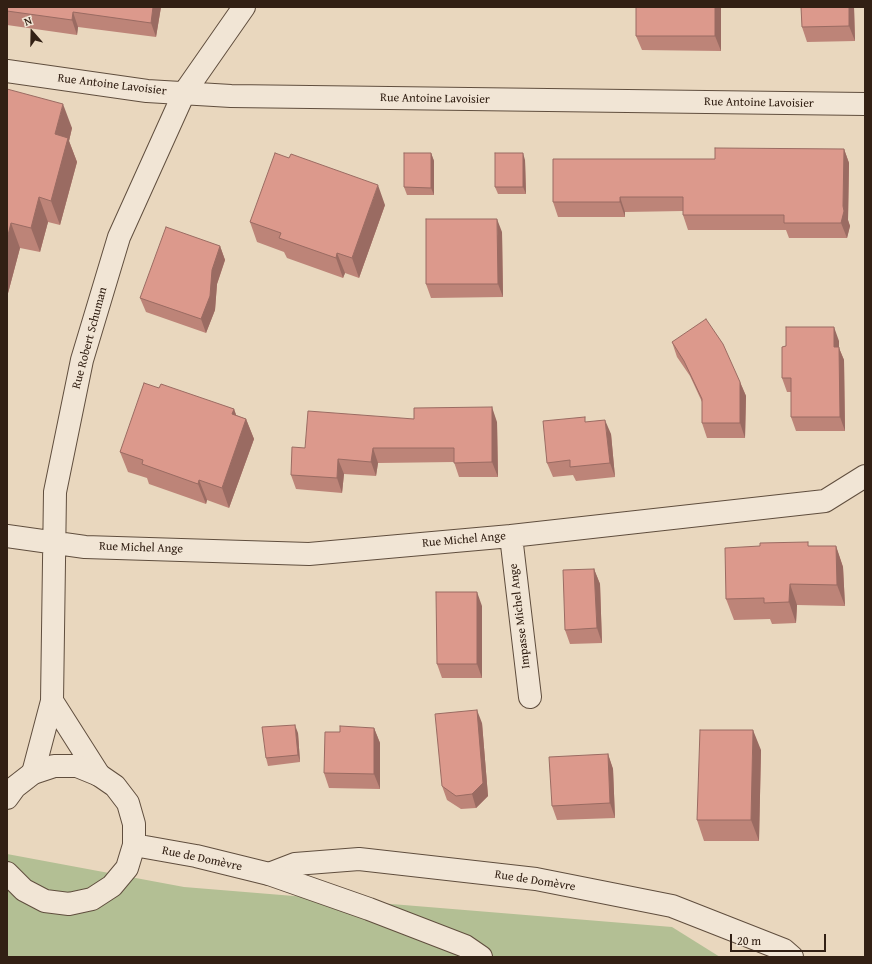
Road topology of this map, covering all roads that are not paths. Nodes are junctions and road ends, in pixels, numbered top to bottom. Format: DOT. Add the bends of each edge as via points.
graph roads {
  1 [pos="244,7"];
  2 [pos="7,71"];
  3 [pos="184,93"];
  4 [pos="865,104"];
  5 [pos="865,476"];
  6 [pos="7,536"];
  7 [pos="511,536"];
  8 [pos="54,543"];
  9 [pos="530,696"];
  10 [pos="52,701"];
  11 [pos="33,773"];
  12 [pos="99,775"];
  13 [pos="7,798"];
  14 [pos="134,845"];
  15 [pos="7,873"];
  16 [pos="269,874"];
  17 [pos="481,957"];
  18 [pos="792,957"];
  1 -- 3 [label="street, Rue Robert Schuman"];
  2 -- 3 [label="street, Rue Antoine Lavoisier" via="147,91"];
  3 -- 4 [label="street, Rue Antoine Lavoisier" via="231,96"];
  3 -- 8 [label="street, Rue Robert Schuman" via="119,237 82,360 54,492"];
  5 -- 7 [label="street, Rue Michel Ange" via="825,501"];
  6 -- 8 [label="street, Rue Michel Ange"];
  7 -- 8 [label="street, Rue Michel Ange" via="309,554 85,547"];
  7 -- 9 [label="street, Impasse Michel Ange"];
  8 -- 10 [label="street, Rue Robert Schuman"];
  10 -- 11 [label="street, Rue Robert Schuman"];
  10 -- 12 [label="street"];
  11 -- 12 [label="street" via="54,766 77,766"];
  11 -- 13 [label="street" via="15,787"];
  12 -- 14 [label="street" via="115,786 128,803 134,824"];
  14 -- 15 [label="street" via="127,868 112,886 92,899 69,904 45,901 24,890"];
  14 -- 16 [label="street, Rue de Domèvre" via="196,856"];
  16 -- 17 [label="street, Rue de Domèvre" via="458,943"];
  16 -- 18 [label="street, Rue de Domèvre" via="295,864 359,859 536,879 672,906 784,950"];
}
